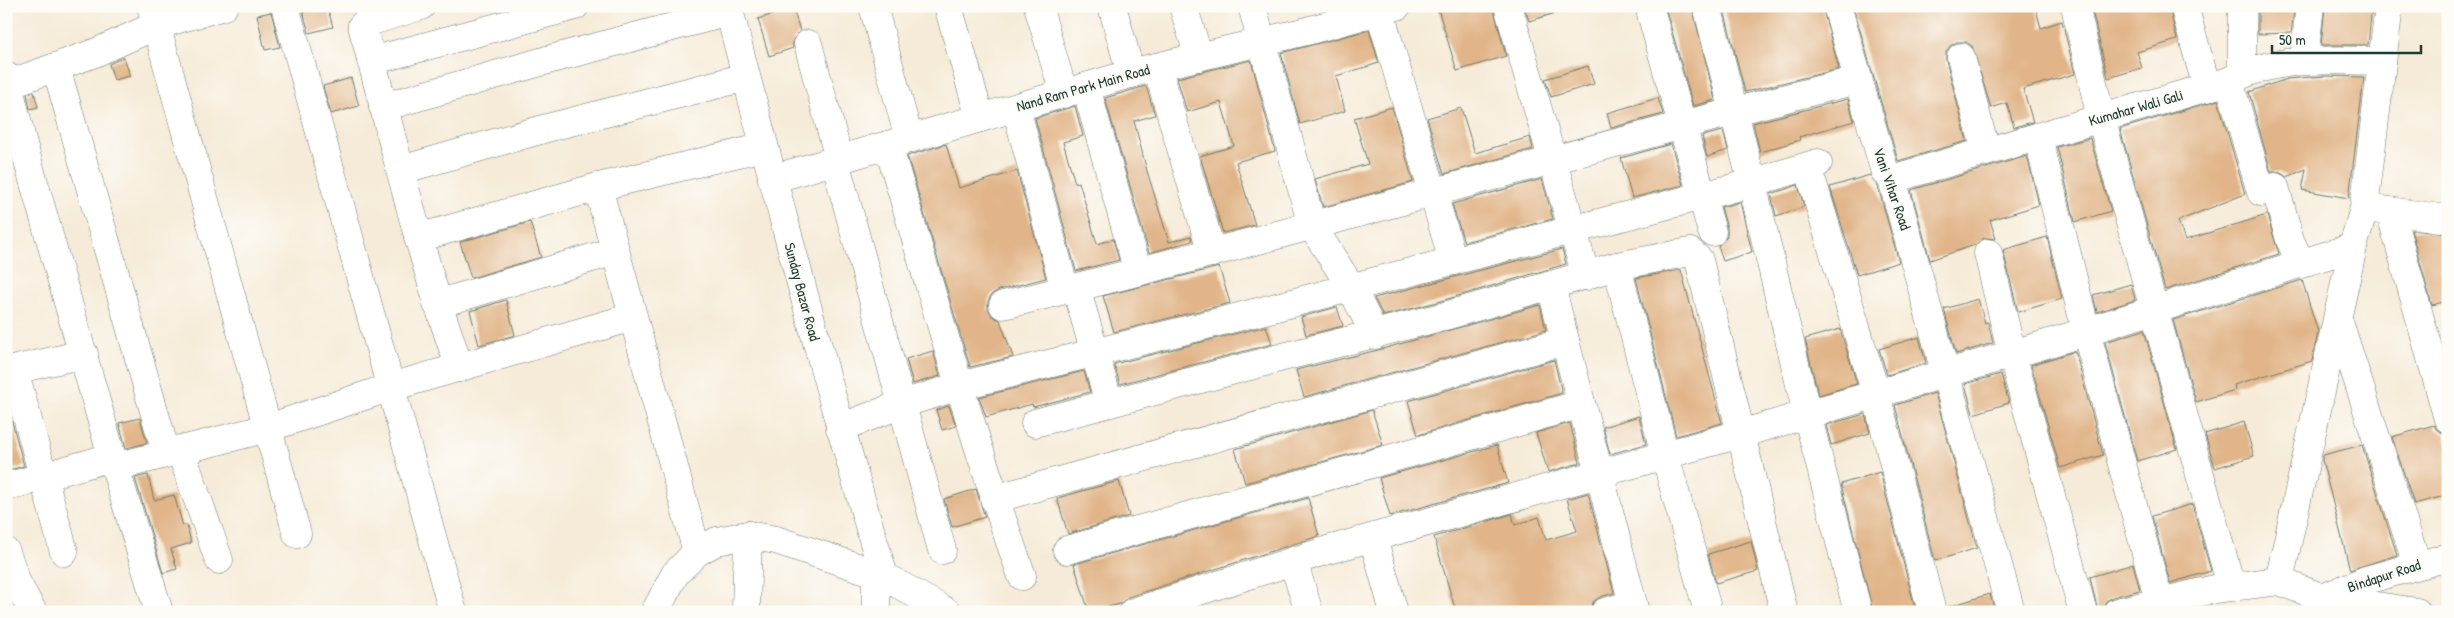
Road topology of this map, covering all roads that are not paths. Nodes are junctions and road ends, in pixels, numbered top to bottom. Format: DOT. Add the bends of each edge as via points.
graph roads {
  1 [pos="285,6"];
  2 [pos="421,6"];
  3 [pos="576,6"];
  4 [pos="873,6"];
  5 [pos="948,6"];
  6 [pos="1038,6"];
  7 [pos="1112,6"];
  8 [pos="1183,6"];
  9 [pos="1252,6"];
  10 [pos="1508,6"];
  11 [pos="1649,6"];
  12 [pos="1706,6"];
  13 [pos="1837,6"];
  14 [pos="2075,6"];
  15 [pos="2184,6"];
  16 [pos="2242,6"];
  17 [pos="2310,6"];
  18 [pos="2389,6"];
  19 [pos="217,7"];
  20 [pos="1385,8"];
  21 [pos="729,9"];
  22 [pos="368,14"];
  23 [pos="154,16"];
  24 [pos="1261,42"];
  25 [pos="808,44"];
  26 [pos="1961,56"];
  27 [pos="1199,57"];
  28 [pos="2304,60"];
  29 [pos="2382,61"];
  30 [pos="371,62"];
  31 [pos="56,67"];
  32 [pos="1157,67"];
  33 [pos="1131,74"];
  34 [pos="746,77"];
  35 [pos="7,80"];
  36 [pos="1858,80"];
  37 [pos="2226,81"];
  38 [pos="1075,91"];
  39 [pos="383,107"];
  40 [pos="1016,108"];
  41 [pos="1732,112"];
  42 [pos="980,118"];
  43 [pos="2100,118"];
  44 [pos="1682,125"];
  45 [pos="2038,137"];
  46 [pos="898,142"];
  47 [pos="764,147"];
  48 [pos="1986,152"];
  49 [pos="837,160"];
  50 [pos="1552,160"];
  51 [pos="400,170"];
  52 [pos="772,179"];
  53 [pos="1892,179"];
  54 [pos="1752,183"];
  55 [pos="598,188"];
  56 [pos="1432,193"];
  57 [pos="1702,194"];
  58 [pos="2377,209"];
  59 [pos="2448,219"];
  60 [pos="1312,226"];
  61 [pos="1572,228"];
  62 [pos="1712,232"];
  63 [pos="418,238"];
  64 [pos="2353,247"];
  65 [pos="615,250"];
  66 [pos="1212,253"];
  67 [pos="1988,253"];
  68 [pos="1453,261"];
  69 [pos="2301,264"];
  70 [pos="1617,266"];
  71 [pos="1138,272"];
  72 [pos="1586,276"];
  73 [pos="1551,286"];
  74 [pos="1351,287"];
  75 [pos="1071,289"];
  76 [pos="437,304"];
  77 [pos="1003,305"];
  78 [pos="2154,310"];
  79 [pos="633,318"];
  80 [pos="2338,320"];
  81 [pos="2086,331"];
  82 [pos="1375,335"];
  83 [pos="1565,341"];
  84 [pos="1095,352"];
  85 [pos="84,354"];
  86 [pos="2012,354"];
  87 [pos="460,368"];
  88 [pos="1946,373"];
  89 [pos="959,386"];
  90 [pos="391,388"];
  91 [pos="1876,394"];
  92 [pos="1109,403"];
  93 [pos="902,404"];
  94 [pos="1581,404"];
  95 [pos="1806,414"];
  96 [pos="2448,419"];
  97 [pos="1035,423"];
  98 [pos="268,428"];
  99 [pos="840,428"];
  100 [pos="1740,434"];
  101 [pos="173,451"];
  102 [pos="1665,455"];
  103 [pos="113,462"];
  104 [pos="1599,474"];
  105 [pos="43,476"];
  106 [pos="6,487"];
  107 [pos="994,499"];
  108 [pos="298,534"];
  109 [pos="748,535"];
  110 [pos="1373,538"];
  111 [pos="942,550"];
  112 [pos="1067,550"];
  113 [pos="6,552"];
  114 [pos="64,552"];
  115 [pos="697,552"];
  116 [pos="2448,557"];
  117 [pos="219,560"];
  118 [pos="1294,561"];
  119 [pos="2417,566"];
  120 [pos="880,575"];
  121 [pos="1022,576"];
  122 [pos="2279,581"];
  123 [pos="2231,586"];
  124 [pos="2323,598"];
  125 [pos="2159,601"];
  126 [pos="1634,608"];
  127 [pos="33,612"];
  128 [pos="159,612"];
  129 [pos="453,612"];
  130 [pos="655,612"];
  131 [pos="746,612"];
  132 [pos="876,612"];
  133 [pos="947,612"];
  134 [pos="1133,612"];
  135 [pos="1309,612"];
  136 [pos="1394,612"];
  137 [pos="1605,612"];
  138 [pos="1708,612"];
  139 [pos="1784,612"];
  140 [pos="1858,612"];
  141 [pos="1932,612"];
  142 [pos="2011,612"];
  143 [pos="2083,612"];
  144 [pos="2117,612"];
  145 [pos="2417,612"];
  1 -- 90 [label="street"];
  2 -- 22 [label="street"];
  3 -- 30 [label="street"];
  4 -- 46 [label="street"];
  5 -- 42 [label="street"];
  6 -- 38 [label="street"];
  7 -- 33 [label="street"];
  8 -- 27 [label="street"];
  9 -- 24 [label="street"];
  10 -- 50 [label="street"];
  11 -- 44 [label="street"];
  12 -- 41 [label="street"];
  13 -- 36 [label="street, Vani Vihar Road"];
  14 -- 43 [label="street"];
  15 -- 37 [label="street"];
  16 -- 37 [label="street"];
  17 -- 28 [label="street"];
  18 -- 29 [label="street"];
  19 -- 23 [label="street"];
  20 -- 24 [label="street, Nand Ram Park Main Road"];
  20 -- 56 [label="street"];
  21 -- 34 [label="street, Sunday Bazar Road"];
  21 -- 39 [label="street"];
  22 -- 30 [label="street" via="362,26"];
  23 -- 31 [label="street"];
  23 -- 98 [label="street"];
  24 -- 27 [label="street, Nand Ram Park Main Road"];
  24 -- 60 [label="street"];
  25 -- 49 [label="street"];
  26 -- 48 [label="street"];
  27 -- 32 [label="street, Nand Ram Park Main Road"];
  28 -- 29 [label="street, Kumahar Wali Gali"];
  28 -- 37 [label="street, Kumahar Wali Gali"];
  29 -- 58 [label="street"];
  30 -- 39 [label="street"];
  31 -- 35 [label="street"];
  31 -- 101 [label="street"];
  32 -- 33 [label="street, Nand Ram Park Main Road"];
  32 -- 66 [label="street"];
  33 -- 38 [label="street, Nand Ram Park Main Road"];
  34 -- 47 [label="street, Sunday Bazar Road"];
  34 -- 51 [label="street"];
  35 -- 85 [label="street"];
  36 -- 41 [label="street"];
  36 -- 53 [label="street, Vani Vihar Road" via="1885,172"];
  37 -- 43 [label="street, Kumahar Wali Gali"];
  37 -- 69 [label="street"];
  38 -- 40 [label="street, Nand Ram Park Main Road"];
  38 -- 71 [label="street"];
  39 -- 51 [label="street"];
  40 -- 42 [label="street, Nand Ram Park Main Road"];
  40 -- 75 [label="street"];
  41 -- 44 [label="street"];
  41 -- 54 [label="street"];
  42 -- 46 [label="street, Nand Ram Park Main Road"];
  43 -- 45 [label="street, Kumahar Wali Gali"];
  43 -- 78 [label="street"];
  44 -- 50 [label="street"];
  44 -- 57 [label="street"];
  45 -- 48 [label="street, Kumahar Wali Gali"];
  45 -- 81 [label="street"];
  46 -- 49 [label="street, Nand Ram Park Main Road"];
  46 -- 89 [label="street"];
  47 -- 52 [label="street, Sunday Bazar Road"];
  47 -- 55 [label="street"];
  48 -- 53 [label="street, Kumahar Wali Gali"];
  49 -- 52 [label="street, Nand Ram Park Main Road"];
  49 -- 93 [label="street"];
  50 -- 56 [label="street"];
  50 -- 61 [label="street"];
  51 -- 63 [label="street"];
  52 -- 99 [label="street, Sunday Bazar Road"];
  53 -- 88 [label="street, Vani Vihar Road"];
  54 -- 57 [label="street"];
  54 -- 91 [label="street" via="1816,174"];
  54 -- 95 [label="street"];
  55 -- 63 [label="street"];
  55 -- 65 [label="street"];
  56 -- 60 [label="street"];
  56 -- 68 [label="street"];
  57 -- 61 [label="street"];
  57 -- 62 [label="street"];
  58 -- 59 [label="street"];
  58 -- 64 [label="street"];
  58 -- 96 [label="street"];
  60 -- 66 [label="street"];
  60 -- 74 [label="street"];
  61 -- 68 [label="street"];
  61 -- 72 [label="street"];
  63 -- 76 [label="street"];
  64 -- 69 [label="street"];
  64 -- 80 [label="street"];
  65 -- 76 [label="street"];
  65 -- 79 [label="street"];
  66 -- 71 [label="street"];
  67 -- 86 [label="street"];
  68 -- 74 [label="street"];
  69 -- 78 [label="street"];
  70 -- 72 [label="street"];
  70 -- 100 [label="street" via="1684,252 1696,254"];
  70 -- 102 [label="street"];
  71 -- 75 [label="street"];
  72 -- 73 [label="street"];
  73 -- 82 [label="street"];
  73 -- 83 [label="street"];
  74 -- 82 [label="street"];
  74 -- 84 [label="street"];
  75 -- 77 [label="street"];
  75 -- 84 [label="street"];
  76 -- 87 [label="street"];
  78 -- 81 [label="street"];
  78 -- 123 [label="street"];
  79 -- 87 [label="street"];
  79 -- 115 [label="street"];
  80 -- 119 [label="street"];
  80 -- 122 [label="street"];
  81 -- 86 [label="street"];
  81 -- 125 [label="street"];
  82 -- 92 [label="street"];
  83 -- 94 [label="street"];
  83 -- 107 [label="street"];
  84 -- 89 [label="street"];
  84 -- 92 [label="street"];
  85 -- 103 [label="street"];
  85 -- 105 [label="street" via="17,369 14,373"];
  86 -- 88 [label="street"];
  86 -- 143 [label="street"];
  87 -- 90 [label="street"];
  88 -- 91 [label="street"];
  88 -- 142 [label="street, Vani Vihar Road"];
  89 -- 93 [label="street"];
  89 -- 107 [label="street"];
  90 -- 98 [label="street"];
  90 -- 129 [label="street"];
  91 -- 95 [label="street"];
  91 -- 141 [label="street"];
  92 -- 97 [label="street"];
  93 -- 99 [label="street"];
  93 -- 111 [label="street"];
  94 -- 104 [label="street"];
  94 -- 112 [label="street"];
  95 -- 100 [label="street"];
  95 -- 140 [label="street"];
  98 -- 101 [label="street"];
  98 -- 108 [label="street"];
  99 -- 120 [label="street, Sunday Bazar Road"];
  100 -- 102 [label="street"];
  100 -- 139 [label="street"];
  101 -- 103 [label="street"];
  101 -- 117 [label="street"];
  102 -- 104 [label="street"];
  102 -- 138 [label="street"];
  103 -- 105 [label="street"];
  103 -- 128 [label="street"];
  104 -- 110 [label="street"];
  104 -- 126 [label="street"];
  105 -- 106 [label="street"];
  105 -- 114 [label="street"];
  107 -- 121 [label="street"];
  109 -- 115 [label="street" via="717,541"];
  109 -- 120 [label="street" via="776,540"];
  109 -- 131 [label="street"];
  110 -- 118 [label="street"];
  110 -- 136 [label="street"];
  113 -- 127 [label="street" via="17,583"];
  115 -- 130 [label="street" via="675,574"];
  116 -- 119 [label="street, Bindapur Road"];
  118 -- 134 [label="street"];
  118 -- 135 [label="street"];
  119 -- 124 [label="street, Bindapur Road" via="2366,580"];
  120 -- 132 [label="street, Sunday Bazar Road"];
  120 -- 133 [label="street"];
  122 -- 123 [label="street"];
  122 -- 124 [label="street"];
  123 -- 125 [label="street"];
  124 -- 145 [label="street"];
  125 -- 144 [label="street"];
  126 -- 137 [label="street"];
}
